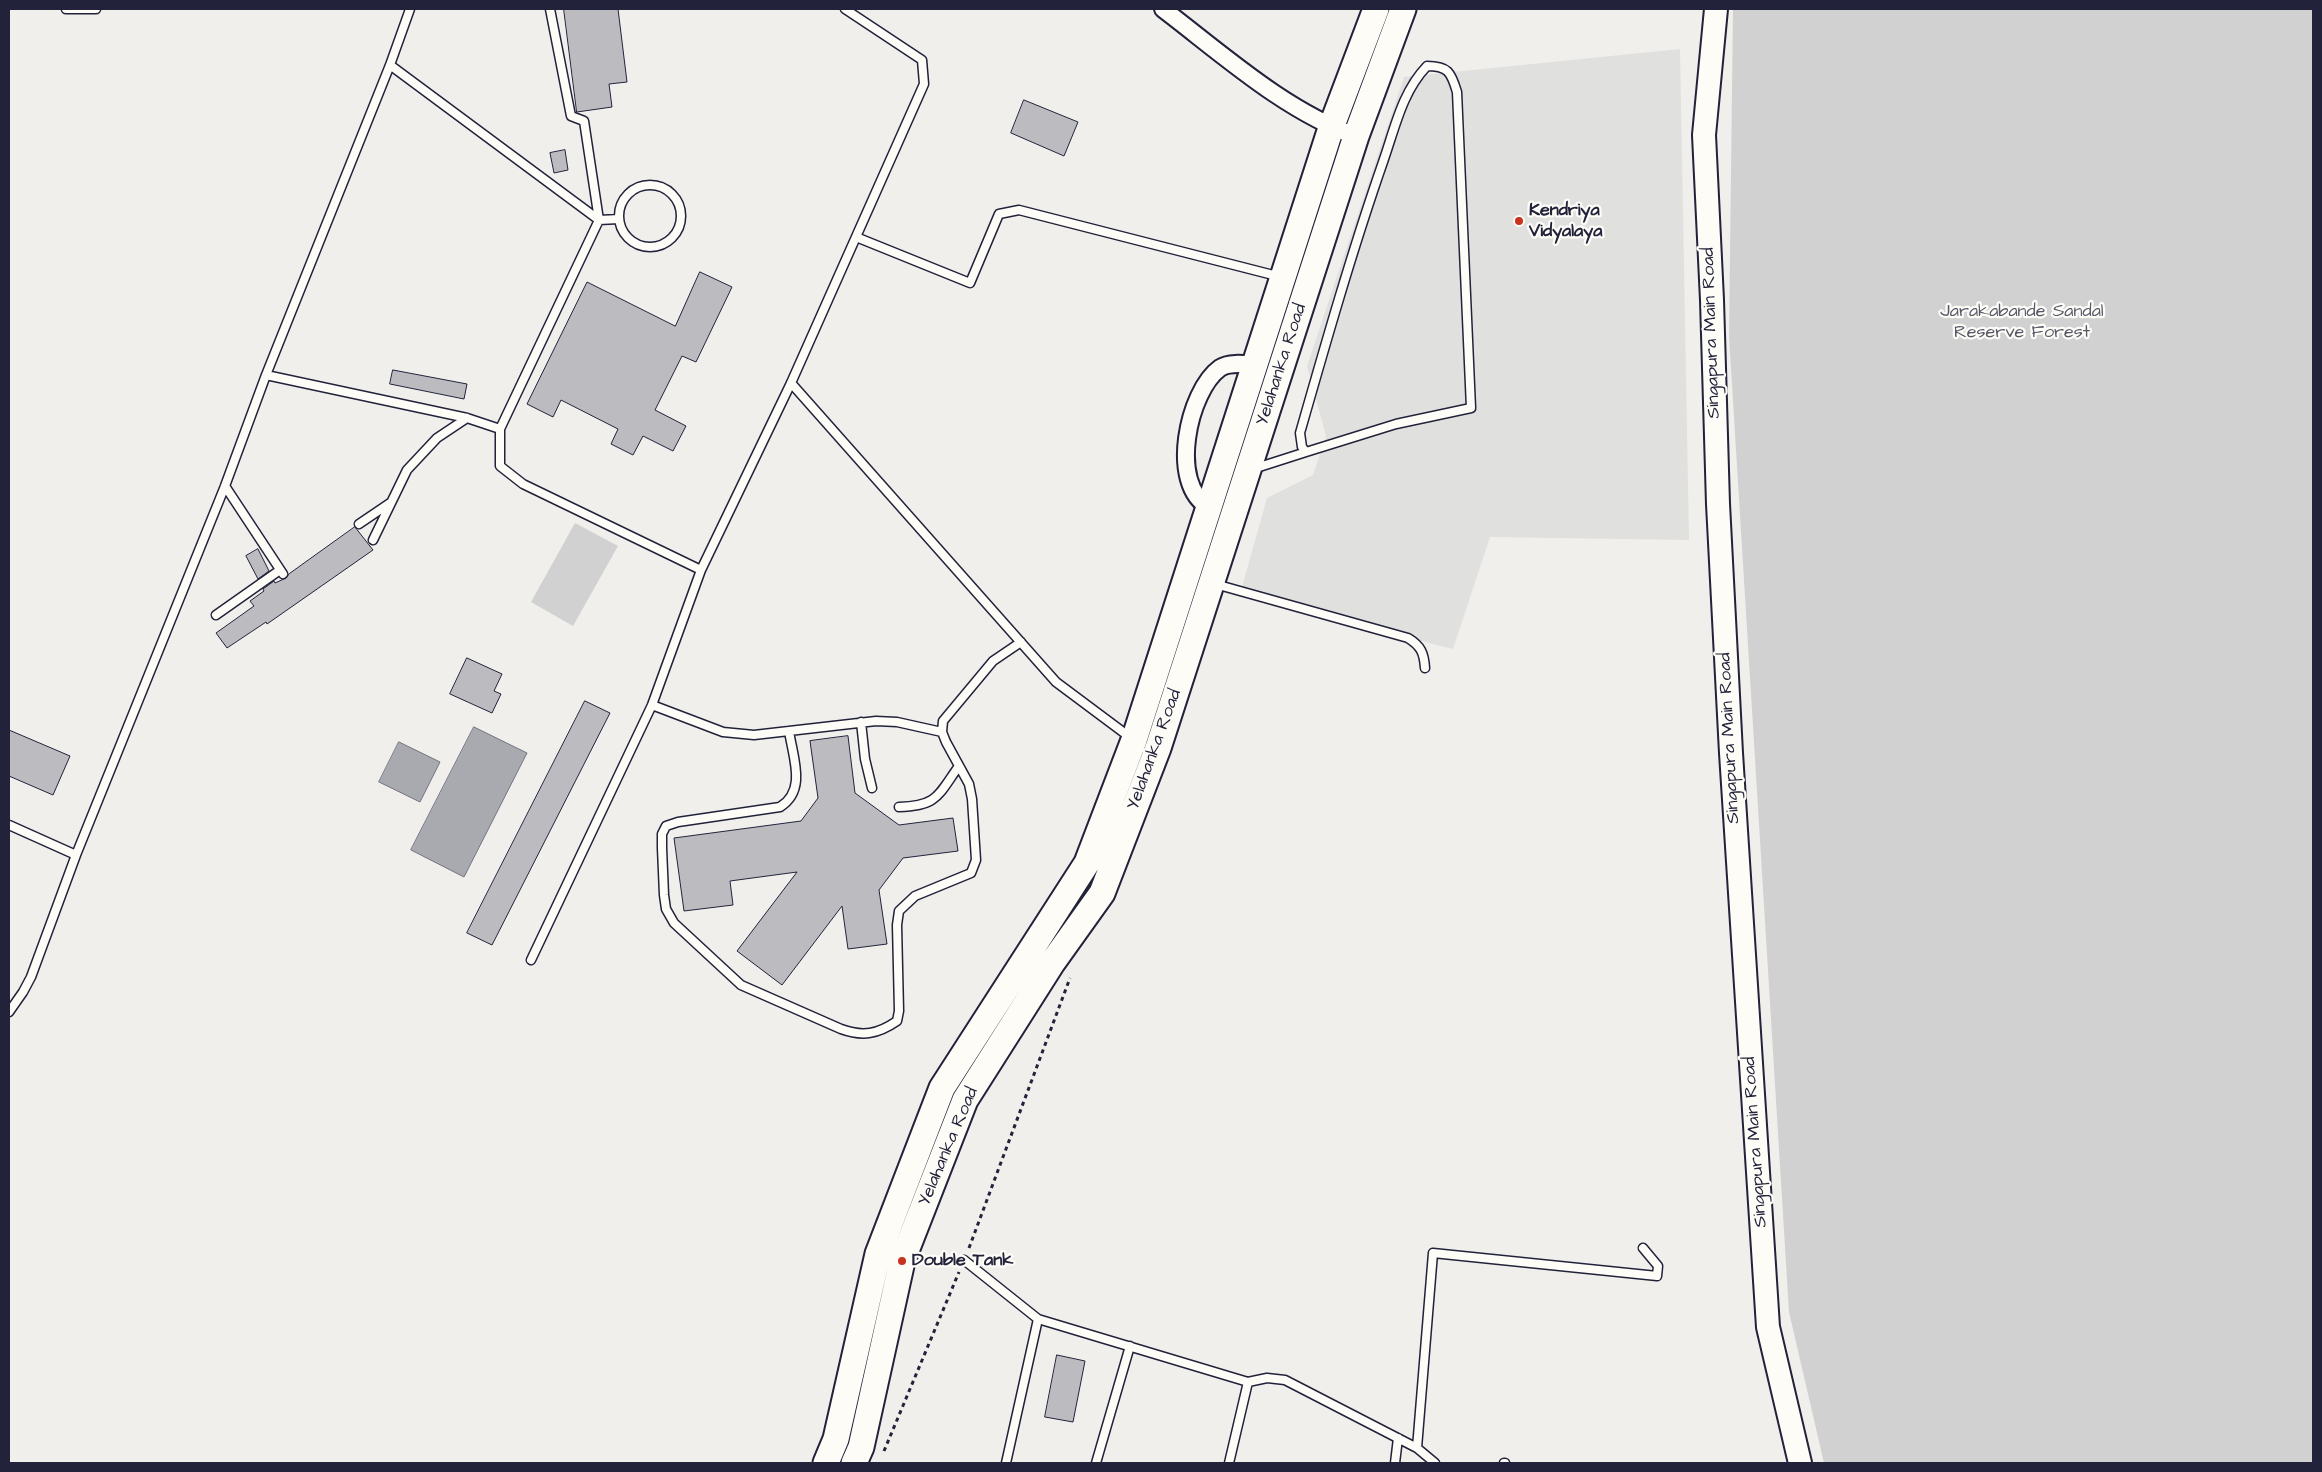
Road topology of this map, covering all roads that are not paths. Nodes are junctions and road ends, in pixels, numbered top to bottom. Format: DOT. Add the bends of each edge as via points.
graph roads {
  1 [pos="66,9"];
  2 [pos="96,9"];
  3 [pos="410,9"];
  4 [pos="550,9"];
  5 [pos="845,9"];
  6 [pos="1163,9"];
  7 [pos="1376,9"];
  8 [pos="1403,9"];
  9 [pos="1716,9"];
  10 [pos="390,65"];
  11 [pos="1331,128"];
  12 [pos="1356,136"];
  13 [pos="619,219"];
  14 [pos="599,220"];
  15 [pos="856,237"];
  16 [pos="1283,277"];
  17 [pos="1254,365"];
  18 [pos="266,375"];
  19 [pos="791,383"];
  20 [pos="467,418"];
  21 [pos="500,428"];
  22 [pos="1306,452"];
  23 [pos="1248,470"];
  24 [pos="225,486"];
  25 [pos="392,502"];
  26 [pos="1209,507"];
  27 [pos="359,524"];
  28 [pos="373,540"];
  29 [pos="701,570"];
  30 [pos="1212,583"];
  31 [pos="216,615"];
  32 [pos="1021,642"];
  33 [pos="1425,668"];
  34 [pos="652,705"];
  35 [pos="861,722"];
  36 [pos="788,731"];
  37 [pos="942,732"];
  38 [pos="1146,744"];
  39 [pos="959,766"];
  40 [pos="872,788"];
  41 [pos="899,807"];
  42 [pos="9,825"];
  43 [pos="76,855"];
  44 [pos="531,960"];
  45 [pos="10,1009"];
  46 [pos="1642,1248"];
  47 [pos="964,1260"];
  48 [pos="1038,1319"];
  49 [pos="1130,1346"];
  50 [pos="1248,1382"];
  51 [pos="1398,1438"];
  52 [pos="1417,1448"];
  53 [pos="826,1463"];
  54 [pos="854,1463"];
  55 [pos="1006,1463"];
  56 [pos="1096,1463"];
  57 [pos="1229,1463"];
  58 [pos="1395,1463"];
  59 [pos="1435,1463"];
  60 [pos="1800,1463"];
  1 -- 2 [label="lane"];
  3 -- 10 [label="lane"];
  4 -- 14 [label="lane" via="571,116 584,121"];
  5 -- 15 [label="lane" via="922,60 924,84"];
  6 -- 11 [label="street" via="1269,89"];
  7 -- 11 [label="main road, Yelahanka Road"];
  8 -- 12 [label="main road, Yelahanka Road"];
  9 -- 60 [label="street, Singapura Main Road" via="1704,135 1731,753 1768,1327"];
  10 -- 14 [label="lane"];
  10 -- 18 [label="lane"];
  11 -- 12 [label="street"];
  11 -- 16 [label="main road, Yelahanka Road"];
  12 -- 23 [label="main road, Yelahanka Road"];
  13 -- 13 [label="lane" via="623,200 630,192 648,185 667,190 680,206 680,226 675,236 667,243 647,248 627,238"];
  13 -- 14 [label="lane"];
  14 -- 21 [label="lane"];
  15 -- 16 [label="lane" via="970,283 999,214 1019,210"];
  15 -- 19 [label="lane"];
  16 -- 17 [label="main road, Yelahanka Road"];
  17 -- 26 [label="main road, Yelahanka Road"];
  17 -- 26 [label="street" via="1221,367 1208,382 1195,413 1185,451 1186,470 1196,495"];
  18 -- 20 [label="lane"];
  18 -- 24 [label="lane"];
  19 -- 29 [label="lane"];
  19 -- 32 [label="lane"];
  20 -- 21 [label="lane"];
  20 -- 25 [label="lane" via="437,438 407,470"];
  21 -- 29 [label="lane" via="500,466 523,484"];
  22 -- 22 [label="lane" via="1300,433 1359,229 1402,104 1414,79 1427,66 1440,66 1452,75 1457,92 1471,408 1396,424"];
  22 -- 23 [label="lane"];
  23 -- 30 [label="main road, Yelahanka Road"];
  24 -- 31 [label="lane" via="281,572"];
  24 -- 43 [label="lane"];
  25 -- 27 [label="lane"];
  25 -- 28 [label="lane"];
  26 -- 38 [label="main road, Yelahanka Road"];
  29 -- 34 [label="lane"];
  30 -- 33 [label="lane" via="1408,638 1422,650"];
  30 -- 38 [label="main road, Yelahanka Road"];
  32 -- 37 [label="lane" via="993,661 943,721"];
  32 -- 38 [label="lane" via="1056,682"];
  34 -- 36 [label="lane" via="723,732 754,735"];
  34 -- 44 [label="lane"];
  35 -- 36 [label="lane"];
  35 -- 37 [label="lane" via="897,722"];
  35 -- 40 [label="lane" via="864,759"];
  36 -- 39 [label="lane" via="796,778 795,793 788,802 769,810 666,826 662,834 662,848 666,909 674,923 741,985 855,1034 885,1029 897,1021 899,911 914,896 971,873 976,860 972,799 969,784"];
  37 -- 39 [label="lane"];
  38 -- 53 [label="main road, Yelahanka Road" via="1086,863 942,1088 878,1254 836,1439"];
  38 -- 54 [label="main road, Yelahanka Road" via="1102,893 1052,963 965,1100 902,1261 861,1447"];
  39 -- 41 [label="lane" via="929,804"];
  42 -- 43 [label="lane"];
  43 -- 45 [label="lane" via="31,977"];
  46 -- 52 [label="lane" via="1658,1266 1657,1276 1433,1253"];
  47 -- 48 [label="lane"];
  48 -- 49 [label="lane"];
  48 -- 55 [label="lane"];
  49 -- 50 [label="lane"];
  49 -- 56 [label="lane"];
  50 -- 51 [label="lane" via="1267,1378 1285,1380"];
  50 -- 57 [label="lane"];
  51 -- 52 [label="lane"];
  51 -- 58 [label="lane"];
  52 -- 59 [label="lane"];
}
